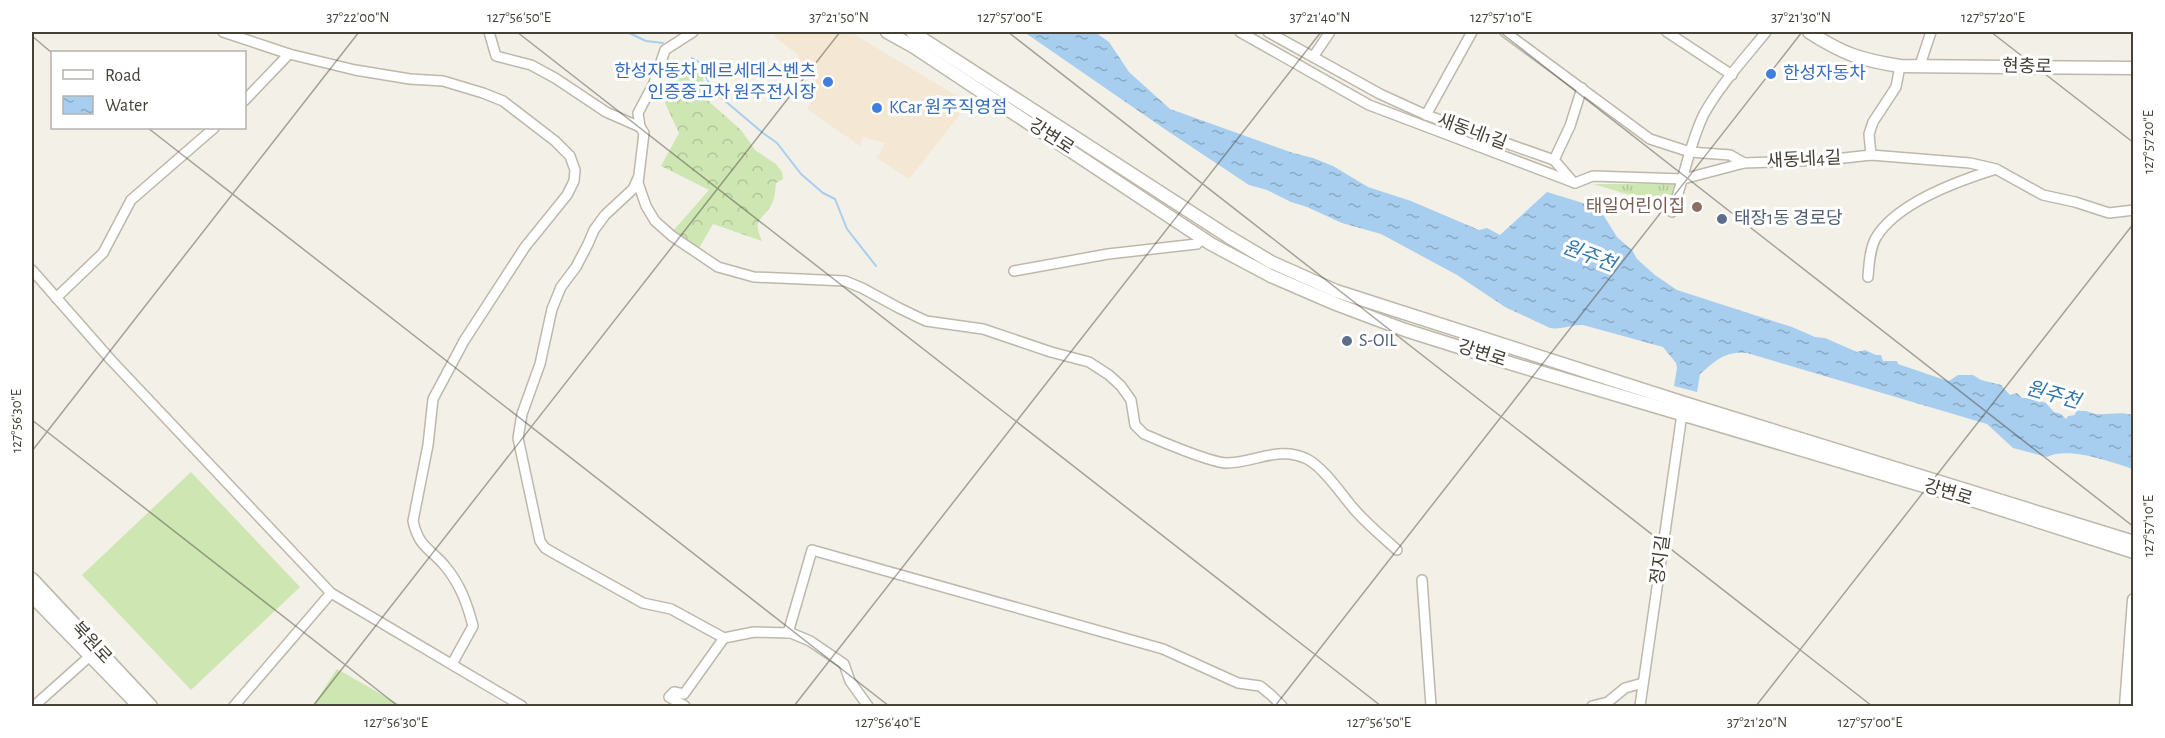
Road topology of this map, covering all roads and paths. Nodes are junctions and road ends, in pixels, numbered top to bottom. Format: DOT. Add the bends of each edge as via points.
graph roads {
  1 [pos="223,32"];
  2 [pos="489,32"];
  3 [pos="693,32"];
  4 [pos="887,32"];
  5 [pos="912,32"];
  6 [pos="1240,32"];
  7 [pos="1268,32"];
  8 [pos="1330,32"];
  9 [pos="1472,32"];
  10 [pos="1505,32"];
  11 [pos="1667,32"];
  12 [pos="1766,32"];
  13 [pos="1809,32"];
  14 [pos="1931,32"];
  15 [pos="289,54"];
  16 [pos="1313,57"];
  17 [pos="1920,65"];
  18 [pos="1900,66"];
  19 [pos="2133,68"];
  20 [pos="1732,75"];
  21 [pos="1582,88"];
  22 [pos="246,99"];
  23 [pos="1426,115"];
  24 [pos="640,128"];
  25 [pos="213,129"];
  26 [pos="1690,152"];
  27 [pos="1871,155"];
  28 [pos="1554,160"];
  29 [pos="1744,163"];
  30 [pos="1996,169"];
  31 [pos="639,175"];
  32 [pos="1683,178"];
  33 [pos="1575,183"];
  34 [pos="2133,210"];
  35 [pos="1672,212"];
  36 [pos="1203,238"];
  37 [pos="32,270"];
  38 [pos="1014,272"];
  39 [pos="1868,277"];
  40 [pos="56,298"];
  41 [pos="1683,409"];
  42 [pos="2133,542"];
  43 [pos="1397,550"];
  44 [pos="2133,552"];
  45 [pos="32,579"];
  46 [pos="1422,580"];
  47 [pos="331,593"];
  48 [pos="32,596"];
  49 [pos="2133,600"];
  50 [pos="2133,606"];
  51 [pos="788,633"];
  52 [pos="724,638"];
  53 [pos="90,656"];
  54 [pos="452,664"];
  55 [pos="2131,678"];
  56 [pos="1643,683"];
  57 [pos="33,706"];
  58 [pos="139,706"];
  59 [pos="151,706"];
  60 [pos="234,706"];
  61 [pos="522,706"];
  62 [pos="685,706"];
  63 [pos="868,706"];
  64 [pos="1282,706"];
  65 [pos="1431,706"];
  66 [pos="1592,706"];
  67 [pos="1640,706"];
  68 [pos="2126,706"];
  1 -- 15 [label="street"];
  2 -- 24 [label="street" via="496,56 531,65 606,112"];
  3 -- 24 [label="street" via="665,50 638,113"];
  4 -- 36 [label="street, 강변로"];
  5 -- 41 [label="street, 강변로" via="1271,262 1336,291"];
  6 -- 33 [label="street" via="1369,105"];
  7 -- 16 [label="street, 새동네1길"];
  8 -- 16 [label="street"];
  9 -- 23 [label="street"];
  10 -- 21 [label="street, 새동네4길"];
  11 -- 20 [label="street"];
  12 -- 20 [label="street"];
  13 -- 18 [label="street, 현충로" via="1865,61"];
  14 -- 17 [label="street"];
  15 -- 22 [label="street"];
  15 -- 54 [label="street" via="410,80 443,81 503,101 555,141 570,156 575,170 567,195 525,247 464,341 433,399 412,521 424,548 444,564 465,597 473,626"];
  16 -- 23 [label="street, 새동네1길"];
  17 -- 18 [label="street, 현충로"];
  17 -- 19 [label="street, 현충로"];
  18 -- 27 [label="street" via="1896,87 1869,134"];
  20 -- 26 [label="street" via="1704,114"];
  21 -- 26 [label="street, 새동네4길" via="1650,139"];
  21 -- 28 [label="street"];
  23 -- 28 [label="street, 새동네1길"];
  24 -- 31 [label="street" via="644,134"];
  25 -- 40 [label="street" via="131,200 103,253"];
  26 -- 29 [label="street, 새동네4길" via="1730,155"];
  26 -- 32 [label="street"];
  27 -- 29 [label="street, 새동네4길"];
  27 -- 30 [label="street, 새동네4길" via="1970,163"];
  28 -- 33 [label="street, 새동네1길"];
  29 -- 32 [label="street"];
  30 -- 34 [label="street, 새동네4길" via="2043,195 2109,213"];
  30 -- 39 [label="street" via="1933,193 1886,225 1875,237"];
  31 -- 43 [label="street" via="638,183 655,221 717,267 754,277 845,281 926,321 983,329 1089,362 1121,386 1131,400 1135,425 1144,435 1223,463 1283,453 1308,459"];
  31 -- 52 [label="street" via="633,189 594,230 561,287 518,438 540,541 546,548 643,603 671,609"];
  32 -- 33 [label="street" via="1593,176"];
  32 -- 35 [label="street"];
  36 -- 38 [label="street" via="1197,244 1108,254"];
  36 -- 41 [label="street, 강변로" via="1271,276 1395,326 1516,365"];
  37 -- 40 [label="street"];
  40 -- 47 [label="street"];
  41 -- 42 [label="street, 강변로"];
  41 -- 44 [label="street, 강변로"];
  41 -- 56 [label="street, 정지길"];
  45 -- 59 [label="street, 북원로"];
  46 -- 65 [label="street"];
  47 -- 54 [label="street"];
  47 -- 60 [label="street"];
  48 -- 53 [label="street, 북원로"];
  49 -- 50 [label="street"];
  50 -- 55 [label="street"];
  51 -- 52 [label="street" via="754,632"];
  51 -- 63 [label="street" via="810,641 843,664"];
  51 -- 64 [label="street" via="812,550 1163,649 1238,683 1260,686"];
  52 -- 62 [label="street" via="684,694 674,692 669,697"];
  53 -- 57 [label="street"];
  53 -- 58 [label="street, 북원로"];
  54 -- 61 [label="street"];
  55 -- 68 [label="street"];
  56 -- 66 [label="street"];
  56 -- 67 [label="street, 정지길"];
}
